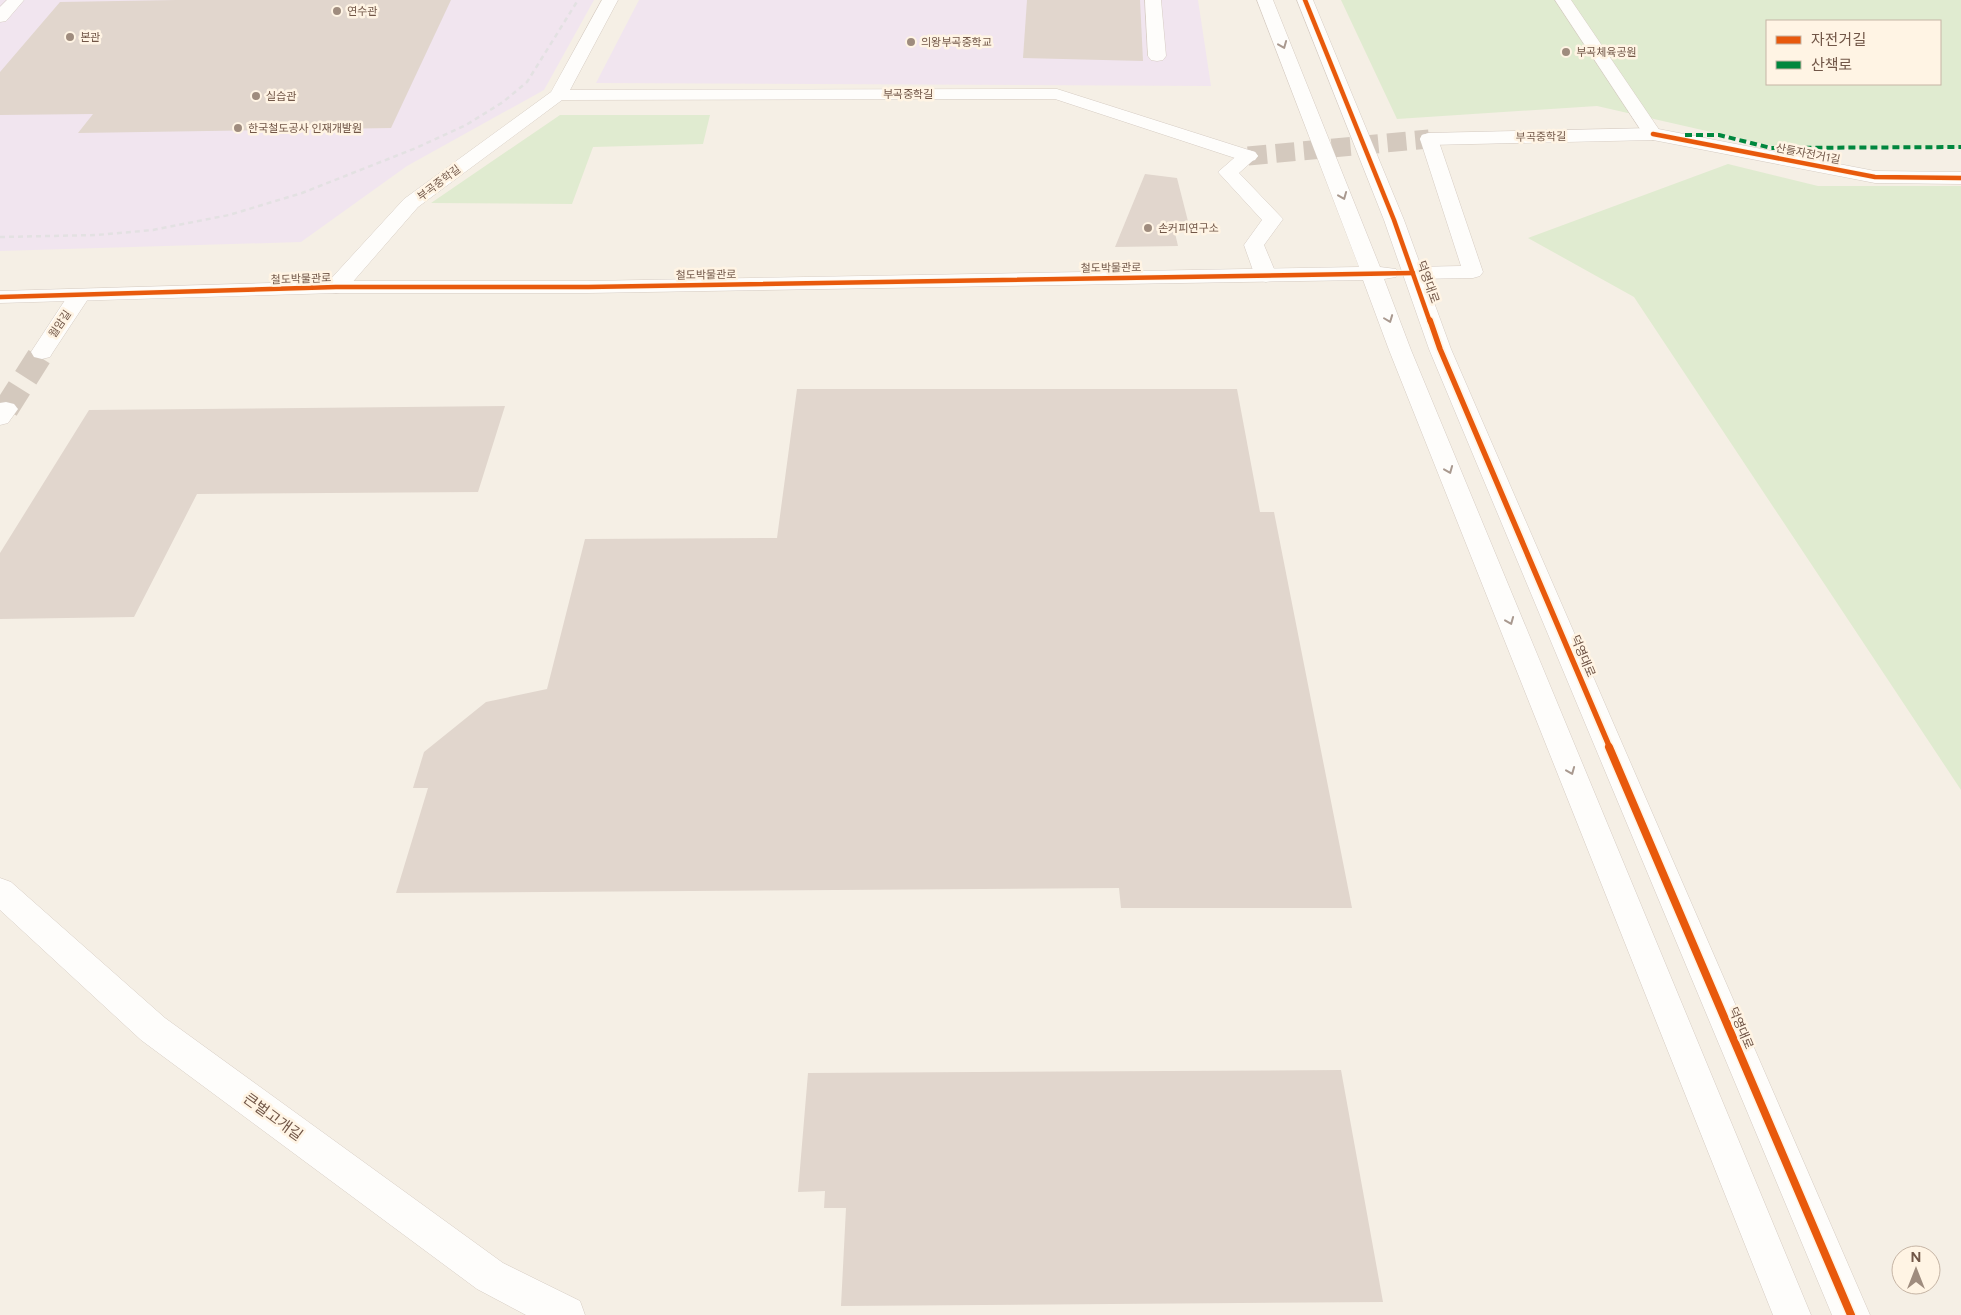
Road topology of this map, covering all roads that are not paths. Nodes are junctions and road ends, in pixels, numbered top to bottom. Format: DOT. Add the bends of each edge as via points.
graph roads {
  1 [pos="16,0"];
  2 [pos="610,0"];
  3 [pos="1154,0"];
  4 [pos="1265,0"];
  5 [pos="1306,0"];
  6 [pos="1563,0"];
  7 [pos="0,17"];
  8 [pos="1157,56"];
  9 [pos="558,95"];
  10 [pos="1652,134"];
  11 [pos="1429,140"];
  12 [pos="1961,178"];
  13 [pos="1413,273"];
  14 [pos="1372,274"];
  15 [pos="1266,276"];
  16 [pos="336,287"];
  17 [pos="79,296"];
  18 [pos="0,297"];
  19 [pos="42,352"];
  20 [pos="0,891"];
  21 [pos="566,1315"];
  22 [pos="1792,1315"];
  23 [pos="1851,1315"];
  1 -- 7 [label="street"];
  2 -- 9 [label="street, 부곡중학길"];
  3 -- 8 [label="street"];
  4 -- 14 [label="street, one-way"];
  5 -- 13 [label="street, 덕영대로"];
  6 -- 10 [label="street"];
  9 -- 15 [label="street, 부곡중학길" via="1057,94 1248,156 1228,172 1273,219 1254,245"];
  9 -- 16 [label="street, 부곡중학길" via="411,204"];
  10 -- 11 [label="street, 부곡중학길"];
  10 -- 12 [label="street, 산들자전거1길" via="1875,177"];
  11 -- 13 [label="street, 철도박물관로" via="1473,272"];
  13 -- 14 [label="street, 철도박물관로"];
  13 -- 23 [label="street, 덕영대로" via="1440,349"];
  14 -- 15 [label="street, 철도박물관로"];
  14 -- 22 [label="street, one-way"];
  15 -- 16 [label="street, 철도박물관로" via="588,287"];
  16 -- 17 [label="street, 철도박물관로"];
  17 -- 18 [label="street, 철도박물관로"];
  17 -- 19 [label="street, 월암길"];
  20 -- 21 [label="street, 큰벌고개길" via="153,1029 490,1276"];
}
